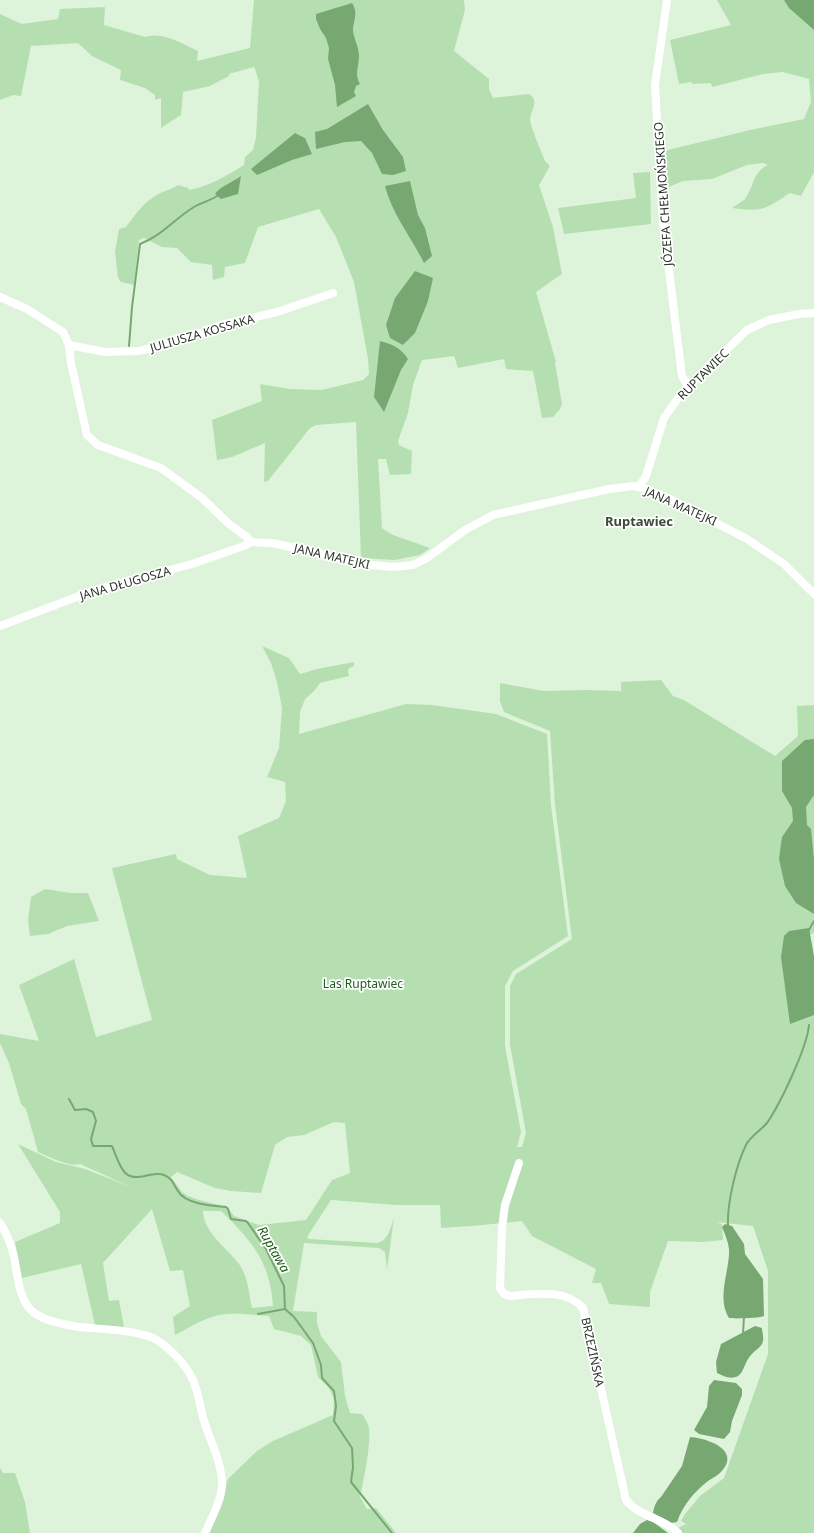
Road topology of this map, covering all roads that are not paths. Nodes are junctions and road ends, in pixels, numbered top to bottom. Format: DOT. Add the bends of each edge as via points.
graph roads {
  1 [pos="668,0"];
  2 [pos="333,293"];
  3 [pos="0,297"];
  4 [pos="814,313"];
  5 [pos="69,345"];
  6 [pos="688,387"];
  7 [pos="639,487"];
  8 [pos="251,542"];
  9 [pos="814,594"];
  10 [pos="0,626"];
  11 [pos="519,1163"];
  12 [pos="0,1222"];
  13 [pos="205,1533"];
  14 [pos="678,1533"];
  1 -- 6 [label="street, JÓZEFA CHEŁMOŃSKIEGO" via="655,85 663,222 682,376"];
  2 -- 5 [label="street, JULIUSZA KOSSAKA" via="277,312 221,325 178,341 139,351 105,352"];
  3 -- 5 [label="street" via="27,309 63,332"];
  4 -- 6 [label="street, RUPTAWIEC" via="769,320 748,330"];
  5 -- 8 [label="street" via="87,435 98,445 161,468 202,498"];
  6 -- 7 [label="street, RUPTAWIEC" via="664,418 646,476"];
  7 -- 8 [label="street, JANA MATEJKI" via="609,489 493,515 465,530 413,565 394,567 360,564 272,543"];
  7 -- 9 [label="street, JANA MATEJKI" via="694,510 747,538 784,564"];
  8 -- 10 [label="street, JANA DŁUGOSZA" via="192,564 94,590"];
  11 -- 14 [label="street, BRZEZIŃSKA" via="502,1228 500,1288 504,1294 510,1296 548,1293 566,1297 578,1302 583,1308 626,1500 637,1510"];
  12 -- 13 [label="street" via="7,1233 13,1252 18,1285 34,1312 48,1320 64,1324 141,1334 156,1339 182,1362 198,1396 222,1482 218,1503"];
}
